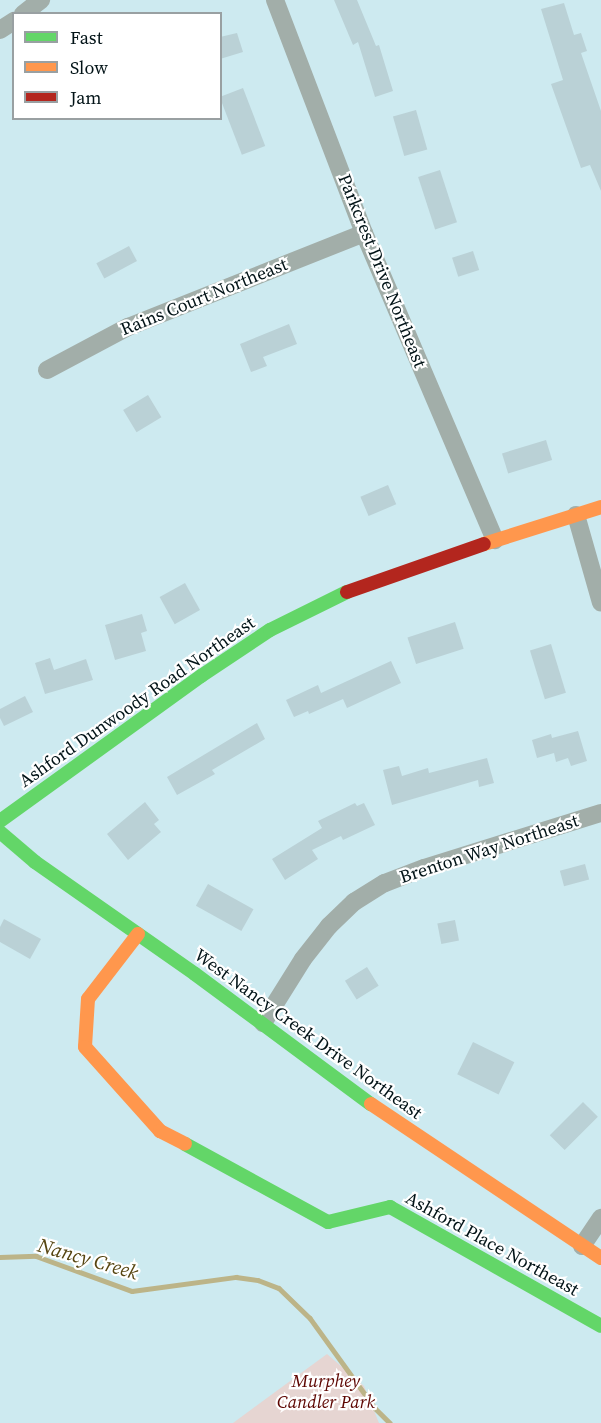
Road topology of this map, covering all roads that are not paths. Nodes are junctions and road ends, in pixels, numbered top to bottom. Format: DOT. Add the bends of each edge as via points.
graph roads {
  1 [pos="41,0"];
  2 [pos="275,0"];
  3 [pos="26,12"];
  4 [pos="364,233"];
  5 [pos="47,370"];
  6 [pos="601,507"];
  7 [pos="576,514"];
  8 [pos="495,540"];
  9 [pos="601,603"];
  10 [pos="601,813"];
  11 [pos="0,821"];
  12 [pos="0,832"];
  13 [pos="138,934"];
  14 [pos="263,1023"];
  15 [pos="601,1218"];
  16 [pos="582,1246"];
  17 [pos="601,1258"];
  18 [pos="601,1326"];
  1 -- 3 [label="street"];
  2 -- 4 [label="street, Parkcrest Drive Northeast"];
  4 -- 5 [label="street, Rains Court Northeast" via="128,327"];
  4 -- 8 [label="street, Parkcrest Drive Northeast"];
  6 -- 7 [label="street, Ashford Dunwoody Road Northeast"];
  7 -- 8 [label="street, Ashford Dunwoody Road Northeast"];
  7 -- 9 [label="street"];
  8 -- 11 [label="street, Ashford Dunwoody Road Northeast" via="344,594 270,630"];
  10 -- 14 [label="street, Brenton Way Northeast" via="424,868 354,902 303,959"];
  12 -- 13 [label="street, West Nancy Creek Drive Northeast" via="35,862"];
  13 -- 14 [label="street, West Nancy Creek Drive Northeast"];
  13 -- 18 [label="street, Ashford Place Northeast" via="88,999 85,1047 160,1131 328,1222 390,1207"];
  14 -- 16 [label="street, West Nancy Creek Drive Northeast" via="363,1099"];
  15 -- 16 [label="street"];
  16 -- 17 [label="street, West Nancy Creek Drive Northeast"];
}
